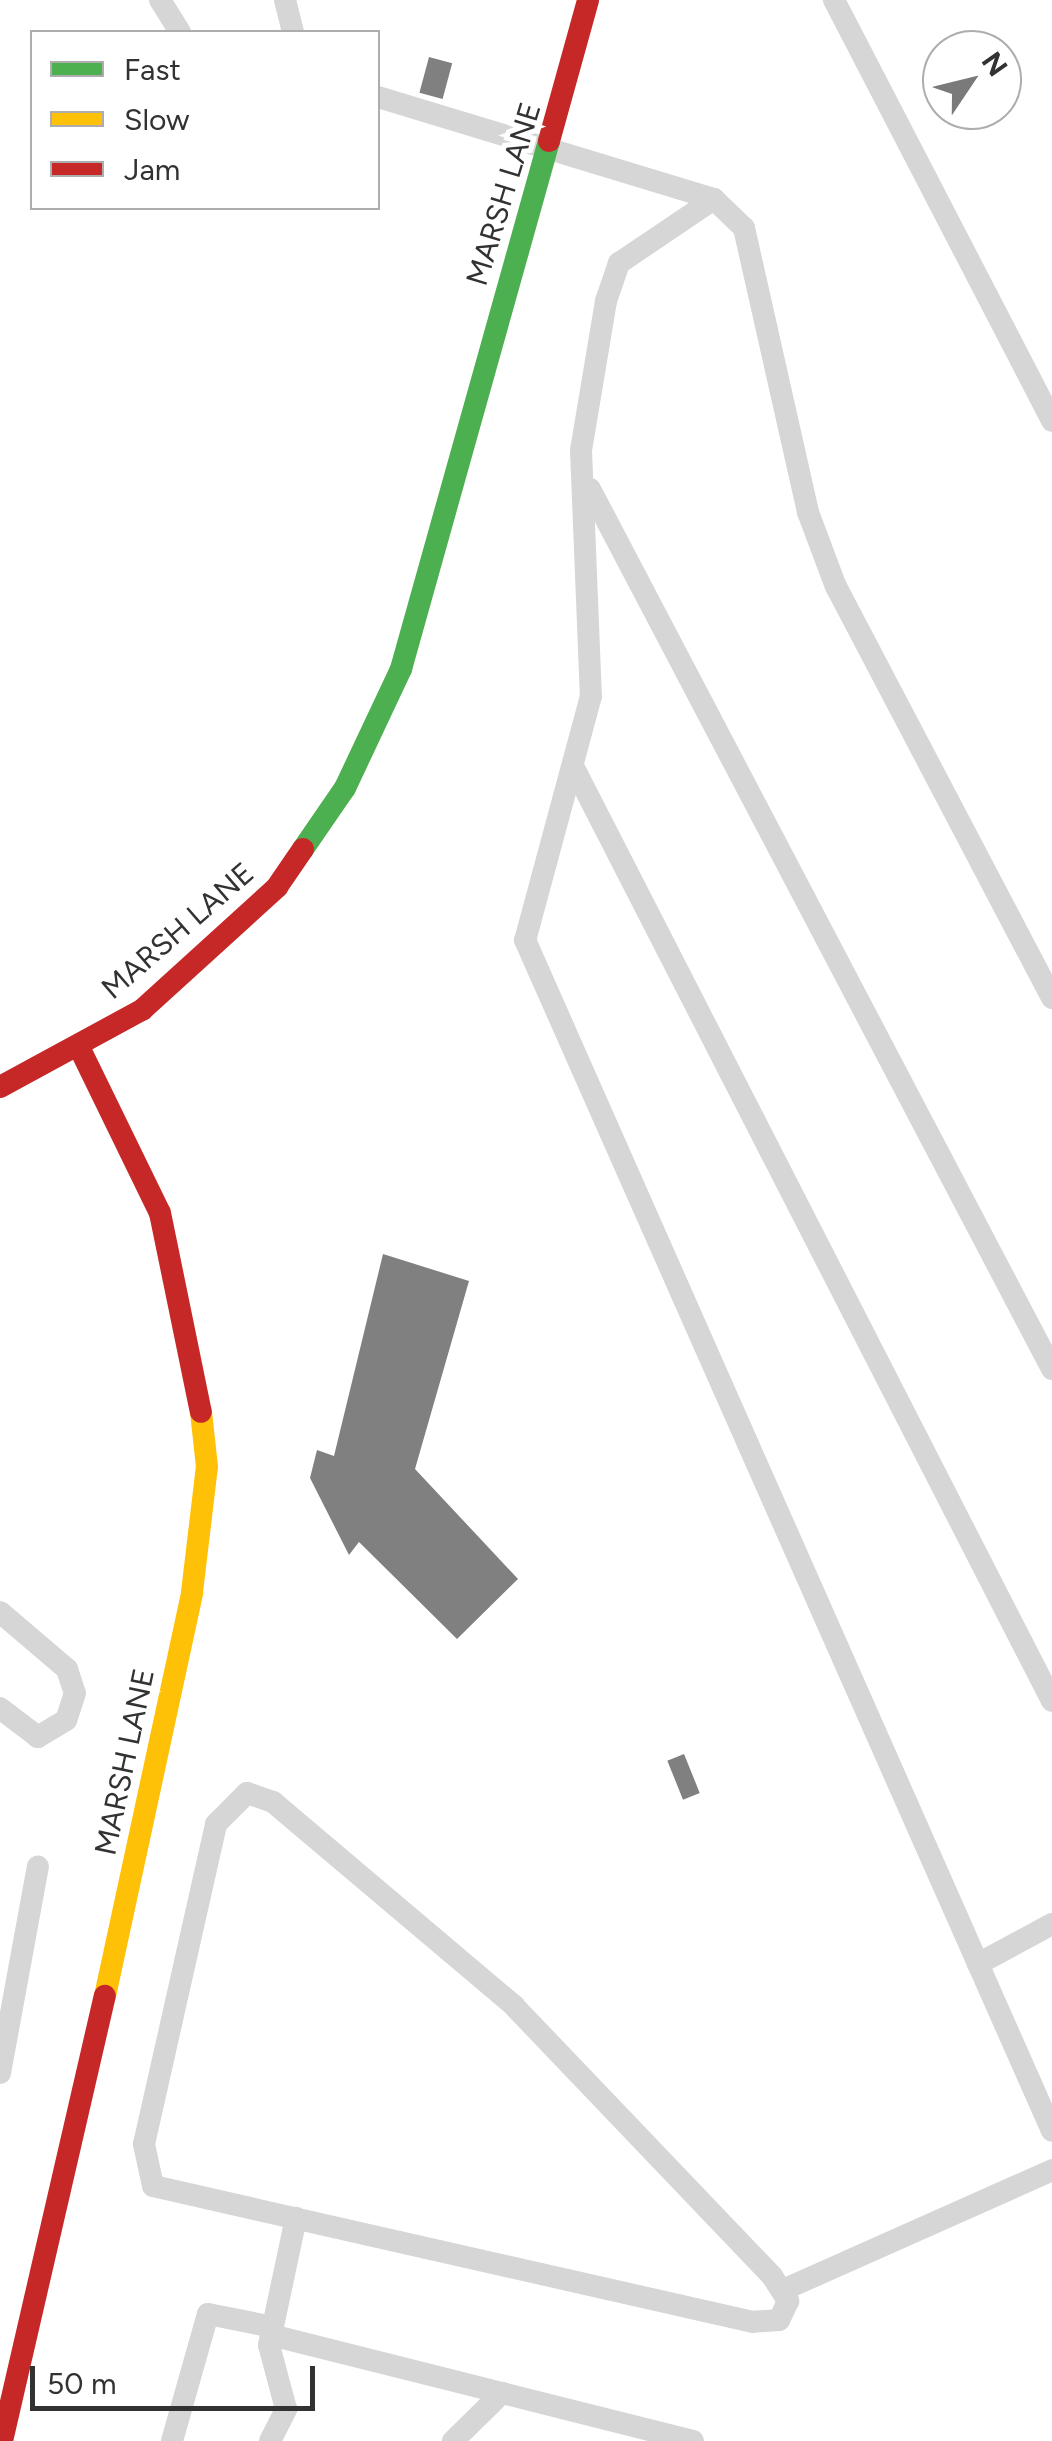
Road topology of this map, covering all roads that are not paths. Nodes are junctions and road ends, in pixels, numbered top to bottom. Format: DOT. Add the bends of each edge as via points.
graph roads {
  1 [pos="160,0"];
  2 [pos="285,0"];
  3 [pos="588,0"];
  4 [pos="834,0"];
  5 [pos="179,30"];
  6 [pos="292,30"];
  7 [pos="380,98"];
  8 [pos="553,145"];
  9 [pos="714,199"];
  10 [pos="1052,421"];
  11 [pos="586,482"];
  12 [pos="574,768"];
  13 [pos="1052,998"];
  14 [pos="80,1050"];
  15 [pos="0,1087"];
  16 [pos="1052,1369"];
  17 [pos="0,1612"];
  18 [pos="1052,1702"];
  19 [pos="0,1708"];
  20 [pos="38,1866"];
  21 [pos="1052,1924"];
  22 [pos="978,1964"];
  23 [pos="2,2046"];
  24 [pos="0,2073"];
  25 [pos="1052,2131"];
  26 [pos="1052,2170"];
  27 [pos="296,2218"];
  28 [pos="783,2290"];
  29 [pos="272,2331"];
  30 [pos="502,2393"];
  31 [pos="635,2434"];
  32 [pos="2,2441"];
  33 [pos="172,2441"];
  34 [pos="270,2441"];
  35 [pos="453,2441"];
  36 [pos="693,2441"];
  1 -- 5 [label="lane"];
  2 -- 6 [label="lane"];
  3 -- 8 [label="street, MARSH LANE"];
  4 -- 10 [label="lane"];
  7 -- 8 [label="lane"];
  8 -- 9 [label="lane"];
  8 -- 14 [label="street, MARSH LANE" via="401,669 353,773 318,834 250,915 142,1010"];
  9 -- 11 [label="lane" via="635,250 611,279 585,398"];
  9 -- 13 [label="lane" via="744,228 808,512 836,587"];
  11 -- 12 [label="lane" via="592,665"];
  11 -- 16 [label="lane"];
  12 -- 18 [label="lane"];
  12 -- 22 [label="lane" via="526,926 531,962"];
  14 -- 15 [label="street"];
  14 -- 32 [label="street, MARSH LANE" via="160,1213 193,1342 207,1466 180,1648 33,2335"];
  17 -- 19 [label="lane" via="67,1669 75,1694 66,1720 38,1737"];
  20 -- 23 [label="lane"];
  21 -- 22 [label="lane"];
  22 -- 25 [label="lane"];
  23 -- 24 [label="lane"];
  26 -- 28 [label="lane"];
  27 -- 28 [label="lane" via="752,2322 779,2320"];
  27 -- 28 [label="lane" via="153,2186 142,2166 216,1824 246,1793 272,1802 514,2006"];
  27 -- 29 [label="lane"];
  29 -- 30 [label="lane"];
  29 -- 33 [label="lane" via="208,2314"];
  29 -- 34 [label="lane" via="286,2409"];
  30 -- 31 [label="lane"];
  30 -- 35 [label="lane"];
  31 -- 36 [label="lane"];
}
